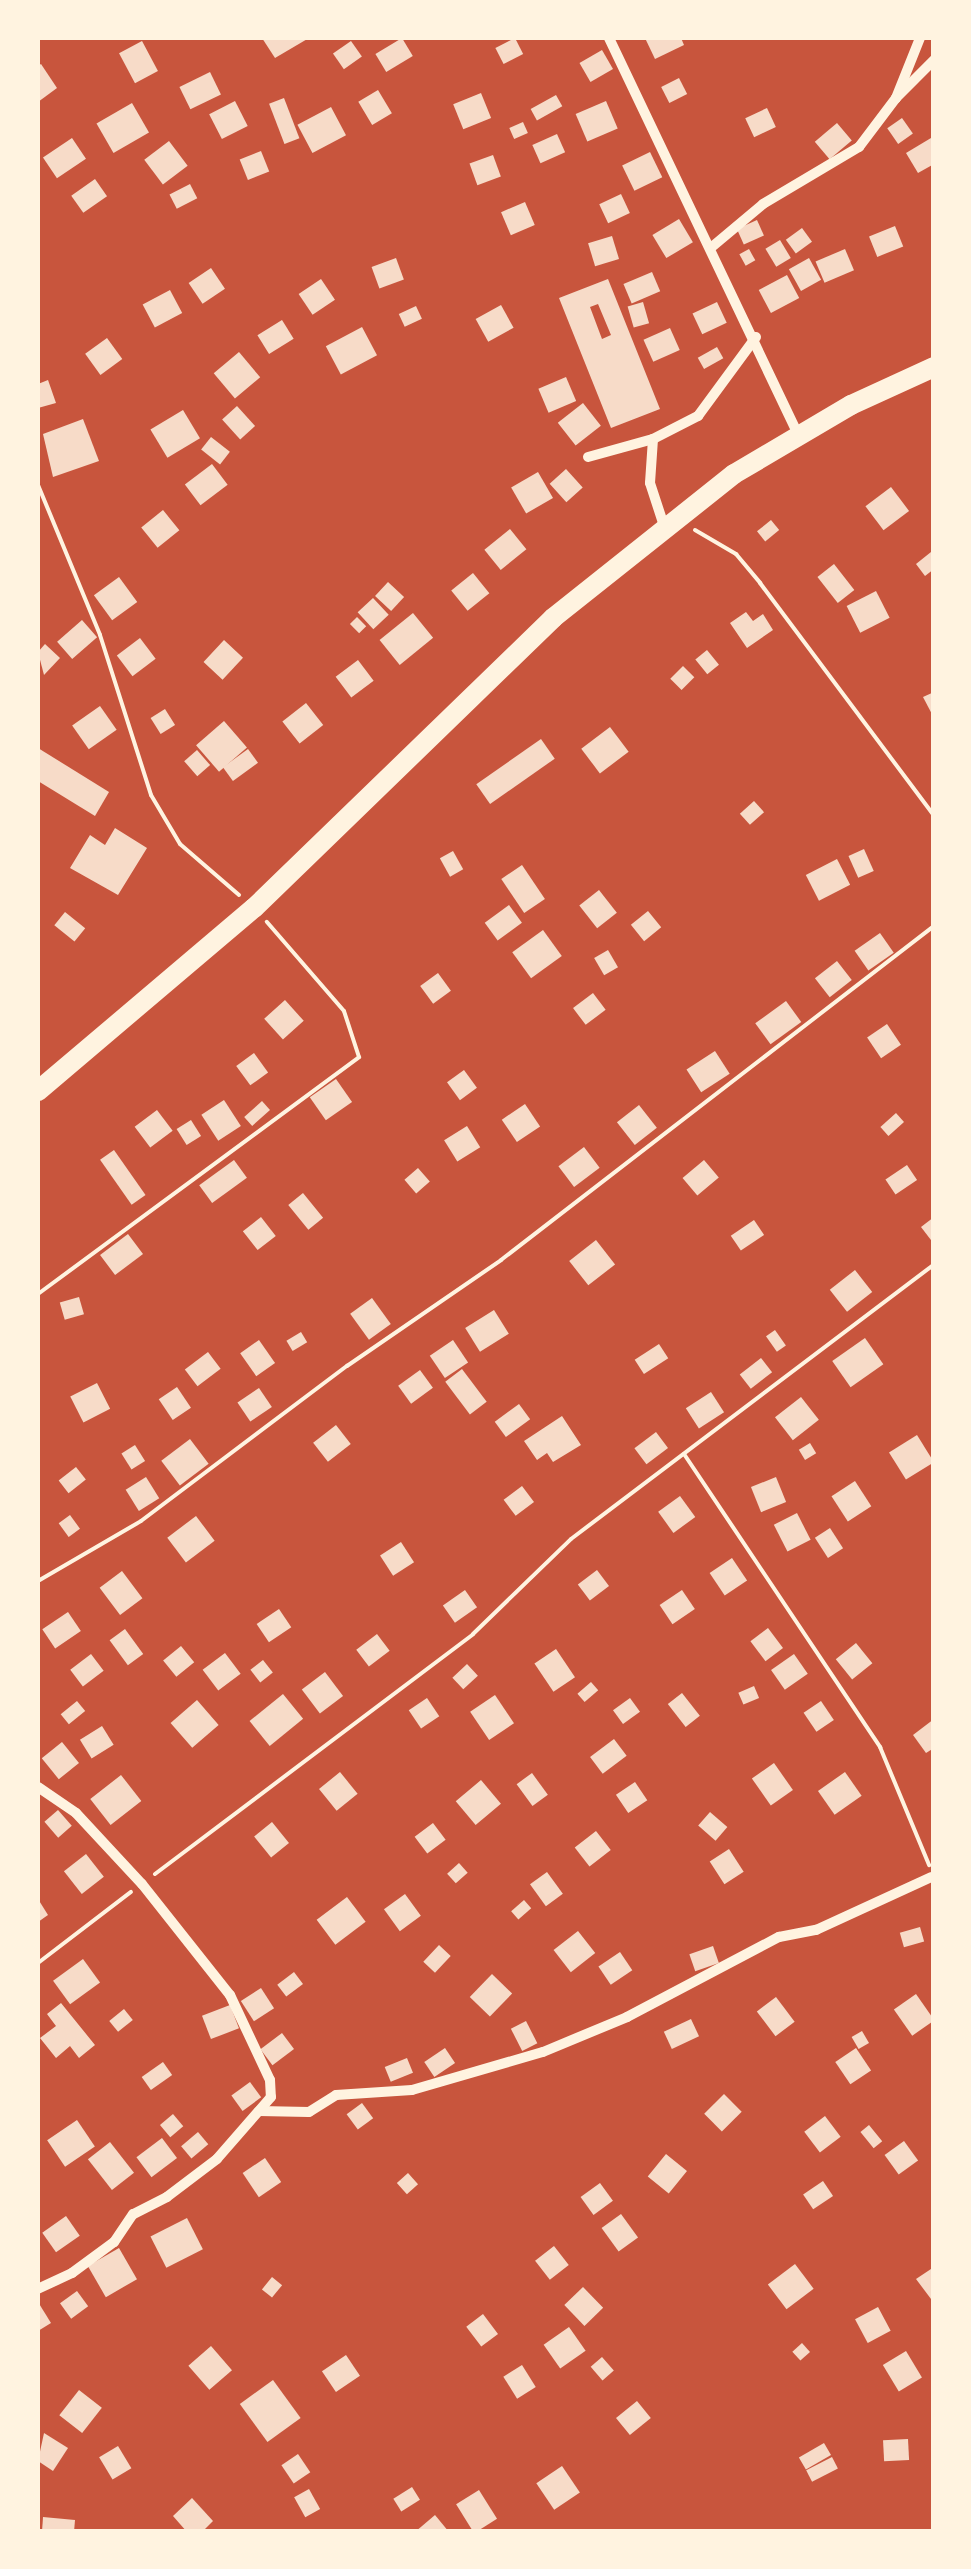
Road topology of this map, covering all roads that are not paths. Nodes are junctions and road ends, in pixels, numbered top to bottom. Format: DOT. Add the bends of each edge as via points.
graph roads {
  1 [pos="609,38"];
  2 [pos="920,38"];
  3 [pos="934,60"];
  4 [pos="896,98"];
  5 [pos="713,246"];
  6 [pos="756,337"];
  7 [pos="934,367"];
  8 [pos="799,436"];
  9 [pos="653,439"];
  10 [pos="588,457"];
  11 [pos="665,530"];
  12 [pos="38,1091"];
  13 [pos="38,1787"];
  14 [pos="931,1877"];
  15 [pos="259,2111"];
  16 [pos="38,2289"];
  1 -- 5 [label="street"];
  2 -- 4 [label="street"];
  3 -- 4 [label="street"];
  4 -- 5 [label="street" via="859,147 763,204"];
  5 -- 6 [label="street"];
  6 -- 8 [label="street"];
  6 -- 9 [label="street" via="698,416"];
  7 -- 8 [label="highway"];
  8 -- 11 [label="highway" via="734,474"];
  9 -- 10 [label="street"];
  9 -- 11 [label="street" via="650,484"];
  11 -- 12 [label="highway" via="553,618 254,908"];
  13 -- 15 [label="street" via="76,1813 142,1884 230,1995 270,2080 271,2098"];
  14 -- 15 [label="street" via="816,1930 779,1937 627,2017 542,2052 412,2090 336,2095 309,2112"];
  15 -- 16 [label="street" via="217,2159 167,2198 132,2214 114,2242"];
}
